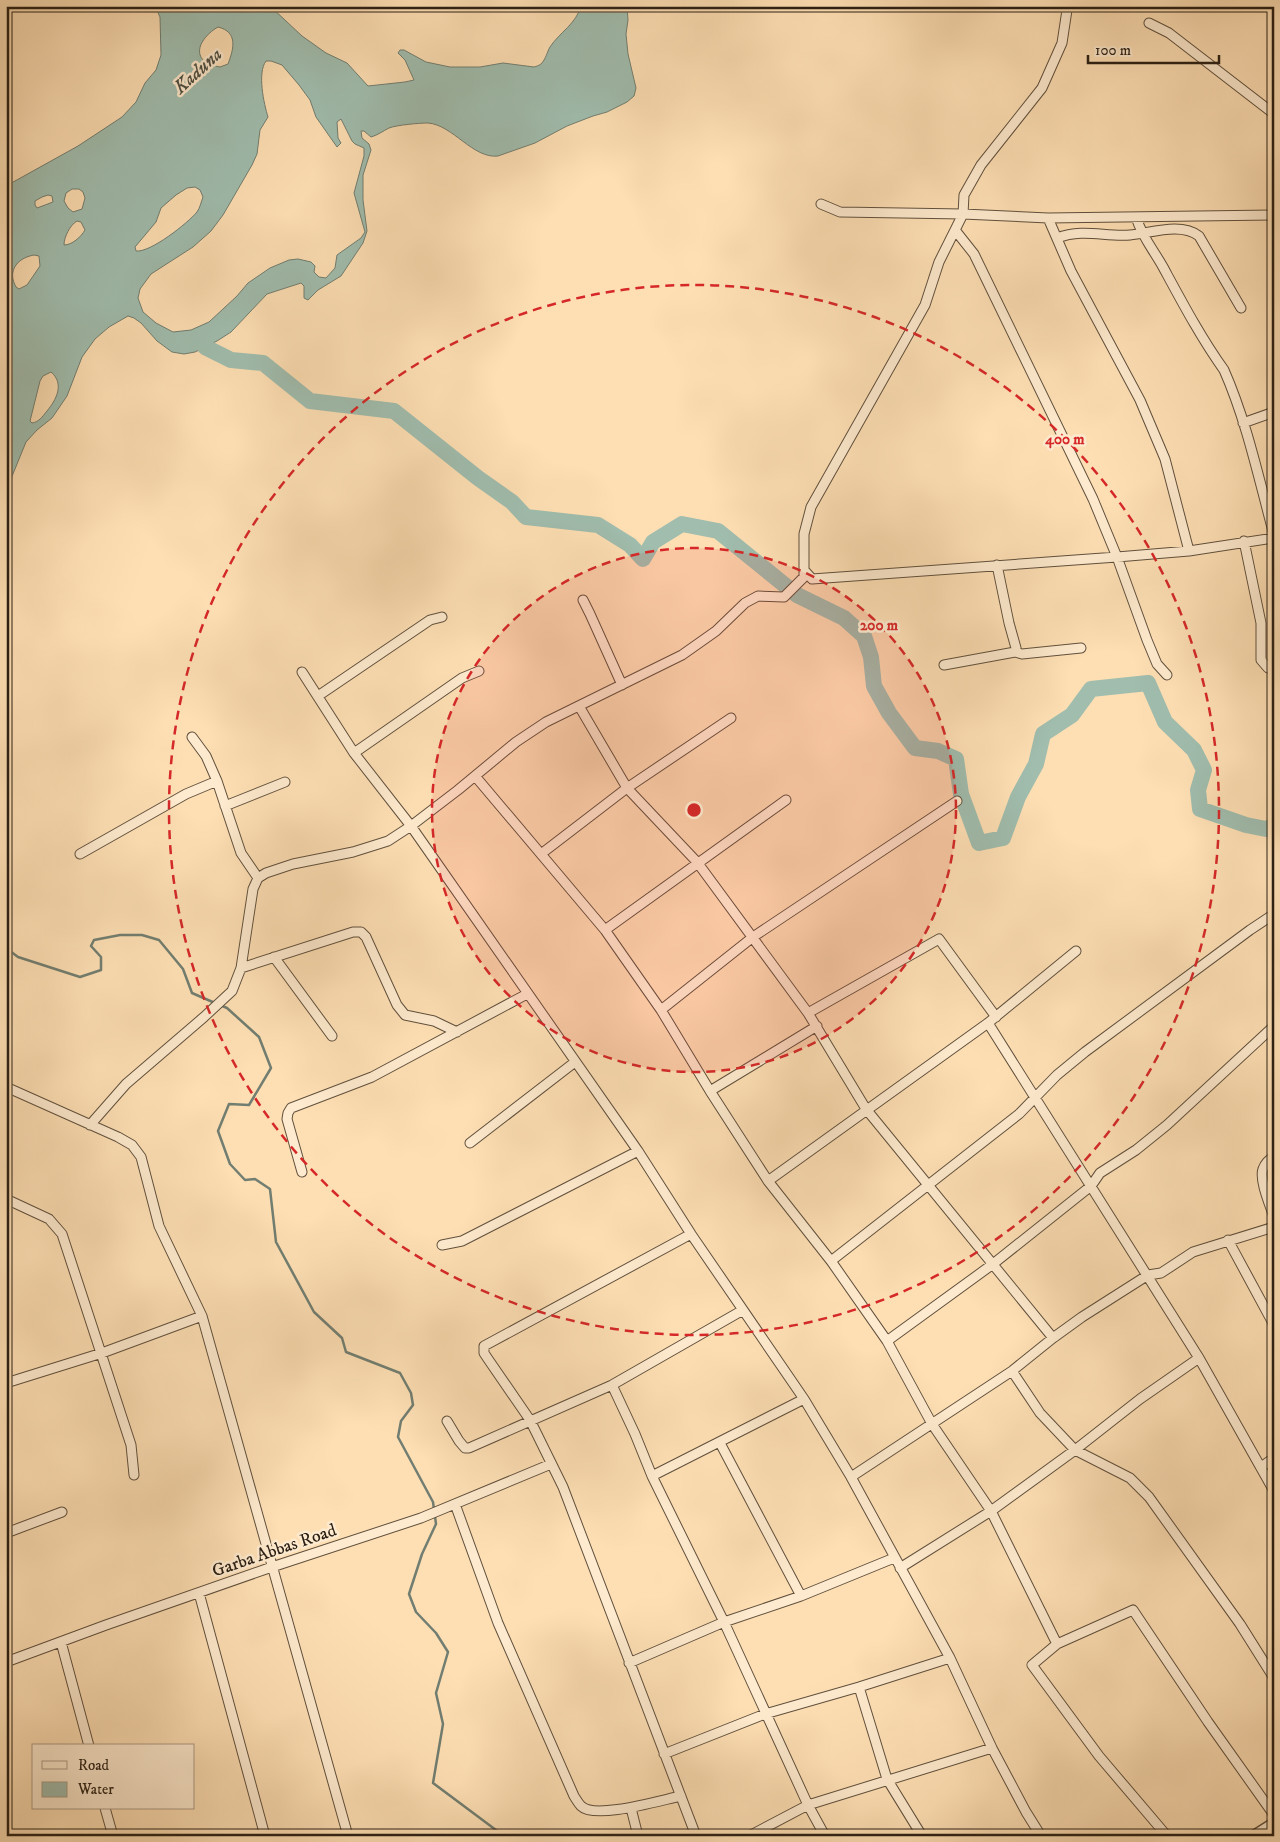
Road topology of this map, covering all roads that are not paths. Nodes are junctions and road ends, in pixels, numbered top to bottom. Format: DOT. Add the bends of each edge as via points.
graph roads {
  1 [pos="1069,6"];
  2 [pos="1149,23"];
  3 [pos="1274,114"];
  4 [pos="821,204"];
  5 [pos="963,214"];
  6 [pos="1274,215"];
  7 [pos="1136,217"];
  8 [pos="1048,218"];
  9 [pos="955,230"];
  10 [pos="1141,233"];
  11 [pos="1057,238"];
  12 [pos="1241,308"];
  13 [pos="1274,412"];
  14 [pos="1243,423"];
  15 [pos="1274,536"];
  16 [pos="1244,541"];
  17 [pos="1189,551"];
  18 [pos="1118,557"];
  19 [pos="997,565"];
  20 [pos="804,573"];
  21 [pos="582,600"];
  22 [pos="442,618"];
  23 [pos="1081,648"];
  24 [pos="1015,652"];
  25 [pos="944,665"];
  26 [pos="1274,668"];
  27 [pos="479,671"];
  28 [pos="302,672"];
  29 [pos="1167,675"];
  30 [pos="622,685"];
  31 [pos="318,696"];
  32 [pos="579,706"];
  33 [pos="731,718"];
  34 [pos="192,737"];
  35 [pos="354,753"];
  36 [pos="475,776"];
  37 [pos="218,781"];
  38 [pos="285,782"];
  39 [pos="627,788"];
  40 [pos="786,800"];
  41 [pos="957,801"];
  42 [pos="225,806"];
  43 [pos="411,826"];
  44 [pos="80,854"];
  45 [pos="541,854"];
  46 [pos="697,862"];
  47 [pos="258,878"];
  48 [pos="1274,914"];
  49 [pos="604,930"];
  50 [pos="753,937"];
  51 [pos="1076,951"];
  52 [pos="274,957"];
  53 [pos="241,968"];
  54 [pos="528,994"];
  55 [pos="661,1010"];
  56 [pos="808,1013"];
  57 [pos="996,1016"];
  58 [pos="988,1023"];
  59 [pos="817,1026"];
  60 [pos="1274,1026"];
  61 [pos="457,1032"];
  62 [pos="332,1036"];
  63 [pos="575,1062"];
  64 [pos="6,1087"];
  65 [pos="710,1092"];
  66 [pos="1034,1098"];
  67 [pos="866,1109"];
  68 [pos="90,1125"];
  69 [pos="470,1143"];
  70 [pos="638,1151"];
  71 [pos="1274,1156"];
  72 [pos="302,1172"];
  73 [pos="768,1181"];
  74 [pos="929,1185"];
  75 [pos="1091,1186"];
  76 [pos="6,1199"];
  77 [pos="1274,1217"];
  78 [pos="1274,1227"];
  79 [pos="691,1234"];
  80 [pos="1228,1240"];
  81 [pos="442,1245"];
  82 [pos="831,1261"];
  83 [pos="993,1264"];
  84 [pos="1148,1275"];
  85 [pos="743,1310"];
  86 [pos="202,1316"];
  87 [pos="1274,1325"];
  88 [pos="1053,1338"];
  89 [pos="887,1341"];
  90 [pos="102,1353"];
  91 [pos="1199,1358"];
  92 [pos="1012,1371"];
  93 [pos="6,1383"];
  94 [pos="612,1385"];
  95 [pos="804,1398"];
  96 [pos="530,1420"];
  97 [pos="447,1421"];
  98 [pos="932,1424"];
  99 [pos="720,1443"];
  100 [pos="1075,1450"];
  101 [pos="1274,1458"];
  102 [pos="550,1464"];
  103 [pos="1261,1468"];
  104 [pos="134,1474"];
  105 [pos="652,1476"];
  106 [pos="851,1477"];
  107 [pos="1274,1491"];
  108 [pos="455,1504"];
  109 [pos="991,1511"];
  110 [pos="62,1512"];
  111 [pos="6,1533"];
  112 [pos="894,1558"];
  113 [pos="272,1567"];
  114 [pos="900,1568"];
  115 [pos="199,1593"];
  116 [pos="801,1596"];
  117 [pos="724,1622"];
  118 [pos="61,1642"];
  119 [pos="1057,1644"];
  120 [pos="950,1658"];
  121 [pos="6,1662"];
  122 [pos="629,1663"];
  123 [pos="1274,1678"];
  124 [pos="859,1687"];
  125 [pos="765,1714"];
  126 [pos="88,1744"];
  127 [pos="992,1748"];
  128 [pos="664,1754"];
  129 [pos="887,1779"];
  130 [pos="681,1796"];
  131 [pos="808,1806"];
  132 [pos="630,1808"];
  133 [pos="106,1810"];
  134 [pos="1274,1815"];
  135 [pos="1274,1824"];
  136 [pos="112,1836"];
  137 [pos="265,1836"];
  138 [pos="348,1836"];
  139 [pos="638,1836"];
  140 [pos="696,1836"];
  141 [pos="749,1836"];
  142 [pos="825,1836"];
  143 [pos="922,1836"];
  144 [pos="1041,1836"];
  145 [pos="1167,1836"];
  146 [pos="1255,1836"];
  1 -- 5 [label="street" via="1062,43 1042,88 982,165 964,195"];
  2 -- 3 [label="street" via="1168,33"];
  4 -- 5 [label="street" via="840,212"];
  5 -- 8 [label="street"];
  5 -- 9 [label="street"];
  6 -- 7 [label="street"];
  7 -- 8 [label="street"];
  7 -- 10 [label="street"];
  8 -- 11 [label="street"];
  9 -- 18 [label="street" via="974,254 1093,498"];
  9 -- 20 [label="street" via="939,262 925,306 811,507 804,534"];
  10 -- 11 [label="street" via="1077,232"];
  10 -- 12 [label="street" via="1157,229 1192,231 1199,236"];
  10 -- 14 [label="street" via="1224,370"];
  11 -- 17 [label="street" via="1071,271 1140,400 1165,459"];
  13 -- 14 [label="street"];
  14 -- 15 [label="street"];
  15 -- 16 [label="street"];
  16 -- 17 [label="street"];
  16 -- 26 [label="street" via="1261,622 1261,660 1263,665"];
  17 -- 18 [label="street"];
  18 -- 19 [label="street"];
  18 -- 29 [label="street" via="1147,640"];
  19 -- 20 [label="street" via="826,579 812,579"];
  19 -- 24 [label="street"];
  20 -- 30 [label="street" via="784,597 758,596 745,603 716,631 682,655"];
  21 -- 30 [label="street"];
  22 -- 31 [label="street" via="430,620"];
  23 -- 24 [label="street"];
  24 -- 25 [label="street"];
  27 -- 35 [label="street" via="462,678"];
  28 -- 31 [label="street"];
  30 -- 32 [label="street"];
  31 -- 35 [label="street"];
  32 -- 36 [label="street" via="529,733"];
  32 -- 39 [label="street"];
  33 -- 39 [label="street"];
  34 -- 37 [label="street"];
  35 -- 43 [label="street"];
  36 -- 43 [label="street"];
  36 -- 45 [label="street"];
  37 -- 42 [label="street"];
  37 -- 44 [label="street" via="186,794"];
  38 -- 42 [label="street"];
  39 -- 45 [label="street"];
  39 -- 46 [label="street"];
  40 -- 46 [label="street"];
  41 -- 50 [label="street"];
  42 -- 47 [label="street" via="241,853"];
  43 -- 47 [label="street" via="388,841 293,864"];
  43 -- 54 [label="street"];
  45 -- 49 [label="street"];
  46 -- 49 [label="street"];
  46 -- 50 [label="street"];
  47 -- 53 [label="street" via="253,889"];
  48 -- 66 [label="street" via="1085,1052"];
  49 -- 55 [label="street"];
  50 -- 55 [label="street"];
  50 -- 56 [label="street"];
  51 -- 57 [label="street"];
  52 -- 53 [label="street"];
  52 -- 61 [label="street" via="362,932 405,1015 434,1021"];
  52 -- 62 [label="street"];
  53 -- 68 [label="street" via="232,990 126,1084"];
  54 -- 61 [label="street"];
  54 -- 63 [label="street"];
  55 -- 65 [label="street"];
  56 -- 57 [label="street" via="939,939"];
  56 -- 59 [label="street"];
  57 -- 58 [label="street"];
  58 -- 66 [label="street"];
  58 -- 67 [label="street"];
  59 -- 65 [label="street"];
  59 -- 67 [label="street"];
  60 -- 75 [label="street" via="1167,1125 1100,1173"];
  61 -- 72 [label="street" via="372,1078 291,1108 287,1119"];
  63 -- 69 [label="street"];
  63 -- 70 [label="street"];
  64 -- 68 [label="street"];
  65 -- 73 [label="street"];
  66 -- 74 [label="street" via="1019,1114"];
  66 -- 75 [label="street"];
  67 -- 73 [label="street"];
  67 -- 74 [label="street"];
  68 -- 86 [label="street" via="132,1145 140,1157 159,1226"];
  70 -- 79 [label="street"];
  70 -- 81 [label="street" via="462,1241"];
  71 -- 77 [label="street" via="1266,1163 1262,1178"];
  73 -- 82 [label="street"];
  74 -- 82 [label="street"];
  74 -- 83 [label="street"];
  75 -- 83 [label="street"];
  75 -- 84 [label="street"];
  76 -- 90 [label="street" via="49,1219 62,1234"];
  78 -- 80 [label="street"];
  79 -- 85 [label="street"];
  79 -- 96 [label="street" via="484,1346 488,1360"];
  80 -- 84 [label="street" via="1193,1252 1161,1273"];
  80 -- 87 [label="street"];
  82 -- 89 [label="street"];
  83 -- 88 [label="street"];
  83 -- 89 [label="street"];
  84 -- 88 [label="street"];
  84 -- 91 [label="street"];
  85 -- 94 [label="street"];
  85 -- 95 [label="street"];
  86 -- 90 [label="street"];
  86 -- 113 [label="street"];
  88 -- 92 [label="street"];
  89 -- 98 [label="street"];
  90 -- 93 [label="street"];
  90 -- 104 [label="street" via="131,1445"];
  91 -- 100 [label="street"];
  91 -- 103 [label="street"];
  92 -- 98 [label="street"];
  92 -- 100 [label="street" via="1040,1413"];
  94 -- 96 [label="street"];
  94 -- 105 [label="street"];
  95 -- 99 [label="street"];
  95 -- 106 [label="street"];
  96 -- 97 [label="street" via="469,1448 459,1441"];
  96 -- 102 [label="street"];
  98 -- 106 [label="street"];
  98 -- 109 [label="street"];
  99 -- 105 [label="street"];
  99 -- 116 [label="street"];
  100 -- 109 [label="street"];
  100 -- 123 [label="street" via="1130,1478 1150,1497"];
  101 -- 103 [label="street"];
  102 -- 108 [label="street, Garba Abbas Road"];
  102 -- 122 [label="street" via="563,1488"];
  103 -- 107 [label="street"];
  105 -- 117 [label="street"];
  106 -- 112 [label="street"];
  108 -- 113 [label="street, Garba Abbas Road"];
  108 -- 132 [label="street" via="498,1623 574,1796 582,1806 595,1811"];
  109 -- 114 [label="street"];
  109 -- 119 [label="street"];
  110 -- 111 [label="street"];
  112 -- 114 [label="street"];
  112 -- 116 [label="street"];
  113 -- 115 [label="street, Garba Abbas Road"];
  113 -- 138 [label="street"];
  114 -- 120 [label="street"];
  115 -- 118 [label="street, Garba Abbas Road"];
  115 -- 137 [label="street"];
  116 -- 117 [label="street"];
  117 -- 122 [label="street"];
  117 -- 125 [label="street"];
  118 -- 121 [label="street, Garba Abbas Road"];
  118 -- 126 [label="street"];
  119 -- 134 [label="street" via="1134,1610"];
  119 -- 145 [label="street" via="1032,1665 1099,1756"];
  120 -- 124 [label="street"];
  120 -- 127 [label="street"];
  122 -- 128 [label="street"];
  124 -- 125 [label="street"];
  124 -- 129 [label="street"];
  125 -- 128 [label="street"];
  125 -- 131 [label="street"];
  127 -- 129 [label="street"];
  127 -- 144 [label="street"];
  128 -- 130 [label="street"];
  129 -- 131 [label="street"];
  129 -- 143 [label="street"];
  130 -- 132 [label="street"];
  130 -- 140 [label="street"];
  131 -- 141 [label="street"];
  131 -- 142 [label="street"];
  132 -- 139 [label="street"];
  133 -- 136 [label="street"];
  135 -- 146 [label="street"];
}
